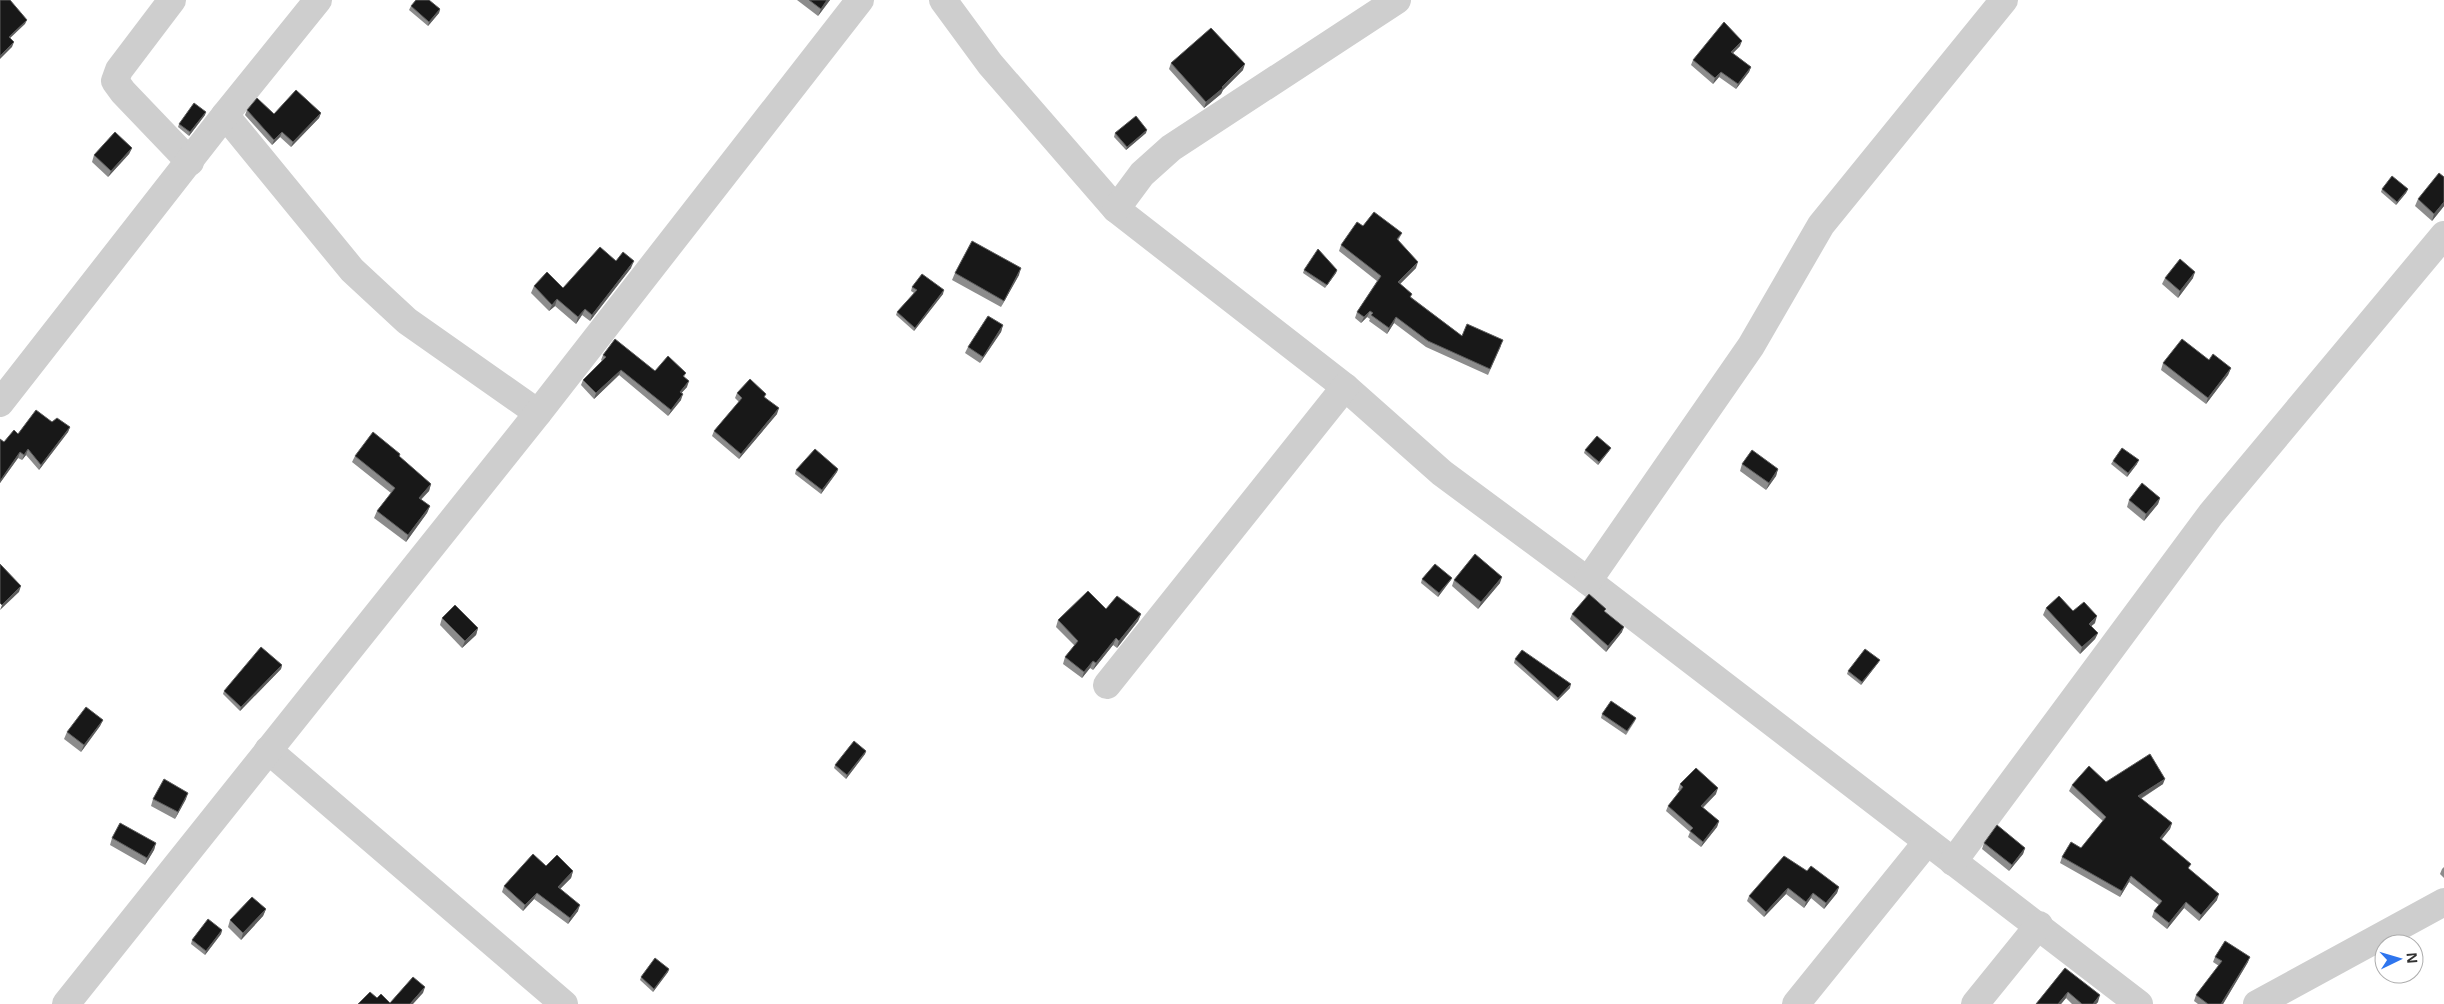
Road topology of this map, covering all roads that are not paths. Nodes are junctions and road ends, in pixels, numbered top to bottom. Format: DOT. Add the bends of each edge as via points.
graph roads {
  1 [pos="172,0"];
  2 [pos="318,0"];
  3 [pos="860,0"];
  4 [pos="943,0"];
  5 [pos="1397,0"];
  6 [pos="2004,0"];
  7 [pos="225,115"];
  8 [pos="190,162"];
  9 [pos="1116,208"];
  10 [pos="2444,235"];
  11 [pos="1345,387"];
  12 [pos="0,403"];
  13 [pos="538,413"];
  14 [pos="1588,581"];
  15 [pos="1107,685"];
  16 [pos="268,750"];
  17 [pos="1927,842"];
  18 [pos="1953,862"];
  19 [pos="2444,902"];
  20 [pos="2039,925"];
  21 [pos="66,1004"];
  22 [pos="564,1004"];
  23 [pos="1796,1004"];
  24 [pos="1976,1004"];
  25 [pos="2139,1004"];
  26 [pos="2257,1004"];
  1 -- 8 [label="street" via="119,70 115,81"];
  2 -- 7 [label="street"];
  3 -- 13 [label="street"];
  4 -- 9 [label="street" via="990,64"];
  5 -- 9 [label="street" via="1171,148 1142,174"];
  6 -- 14 [label="street" via="1821,225 1751,346"];
  7 -- 8 [label="street"];
  7 -- 13 [label="street" via="352,270 407,321"];
  8 -- 12 [label="street"];
  9 -- 11 [label="street"];
  10 -- 18 [label="street" via="2211,514"];
  11 -- 14 [label="street" via="1442,473"];
  11 -- 15 [label="street"];
  13 -- 16 [label="street"];
  14 -- 17 [label="street"];
  16 -- 21 [label="street"];
  16 -- 22 [label="street"];
  17 -- 18 [label="street"];
  17 -- 23 [label="street"];
  18 -- 20 [label="street"];
  19 -- 26 [label="street"];
  20 -- 24 [label="street"];
  20 -- 25 [label="street"];
}
